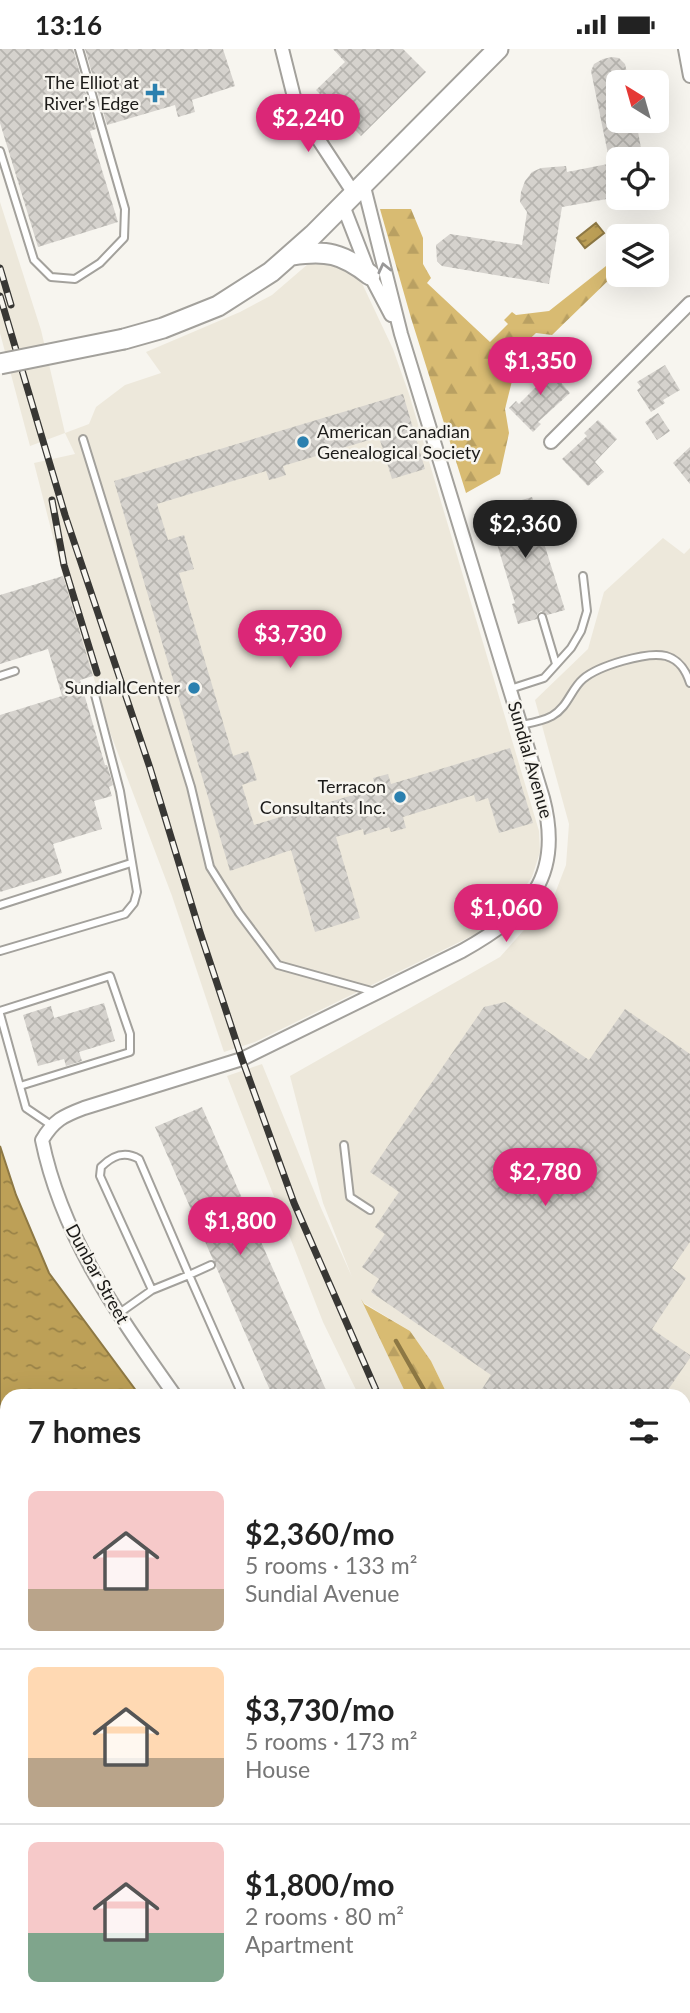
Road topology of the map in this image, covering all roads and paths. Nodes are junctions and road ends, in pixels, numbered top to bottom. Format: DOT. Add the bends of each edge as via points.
graph roads {
  1 [pos="79,49"];
  2 [pos="282,49"];
  3 [pos="498,49"];
  4 [pos="685,49"];
  5 [pos="690,76"];
  6 [pos="0,151"];
  7 [pos="353,193"];
  8 [pos="292,255"];
  9 [pos="370,275"];
  10 [pos="690,303"];
  11 [pos="401,334"];
  12 [pos="0,363"];
  13 [pos="83,439"];
  14 [pos="551,442"];
  15 [pos="583,576"];
  16 [pos="542,617"];
  17 [pos="556,664"];
  18 [pos="15,671"];
  19 [pos="0,676"];
  20 [pos="690,683"];
  21 [pos="510,689"];
  22 [pos="95,695"];
  23 [pos="521,725"];
  24 [pos="131,863"];
  25 [pos="0,905"];
  26 [pos="0,951"];
  27 [pos="376,993"];
  28 [pos="0,1013"];
  29 [pos="20,1086"];
  30 [pos="51,1125"];
  31 [pos="344,1145"];
  32 [pos="370,1210"];
  33 [pos="211,1265"];
  34 [pos="189,1275"];
  35 [pos="152,1290"];
  36 [pos="118,1314"];
  37 [pos="170,1389"];
  38 [pos="239,1389"];
  1 -- 6 [label="lane" via="125,209 124,238 100,263 75,279 51,277 34,260"];
  2 -- 7 [label="street" via="294,97"];
  3 -- 7 [label="main road"];
  4 -- 5 [label="street"];
  7 -- 8 [label="main road"];
  7 -- 9 [label="street, Sundial Avenue"];
  11 -- 7 [label="street, Sundial Avenue, one-way"];
  8 -- 9 [label="main road" via="341,256"];
  8 -- 12 [label="main road, bridge" via="245,291 163,328"];
  9 -- 11 [label="street, Sundial Avenue"];
  10 -- 14 [label="street"];
  11 -- 21 [label="street, Sundial Avenue"];
  13 -- 27 [label="lane" via="191,787 211,867 278,965"];
  15 -- 17 [label="lane" via="587,611 581,631"];
  16 -- 17 [label="lane"];
  17 -- 21 [label="lane" via="544,678"];
  18 -- 19 [label="lane"];
  20 -- 23 [label="lane" via="682,666 671,658 637,658 597,670 582,680 553,716"];
  21 -- 23 [label="street, Sundial Avenue"];
  22 -- 24 [label="lane" via="120,791"];
  23 -- 27 [label="street, Sundial Avenue" via="550,832 550,850 539,883 518,911 492,934"];
  24 -- 25 [label="lane"];
  24 -- 26 [label="lane" via="137,892 125,914"];
  27 -- 30 [label="street, Sundial Avenue" via="243,1059 84,1108"];
  28 -- 29 [label="lane"];
  28 -- 29 [label="lane" via="110,976 130,1034 130,1052"];
  29 -- 30 [label="lane" via="26,1108"];
  30 -- 36 [label="street, Dunbar Street" via="42,1140 52,1180 81,1252"];
  31 -- 32 [label="lane" via="350,1197"];
  33 -- 34 [label="lane"];
  34 -- 35 [label="lane"];
  34 -- 35 [label="lane" via="139,1159 122,1154 101,1167 100,1176"];
  34 -- 38 [label="lane"];
  35 -- 36 [label="lane"];
  36 -- 37 [label="street, Dunbar Street"];
}
